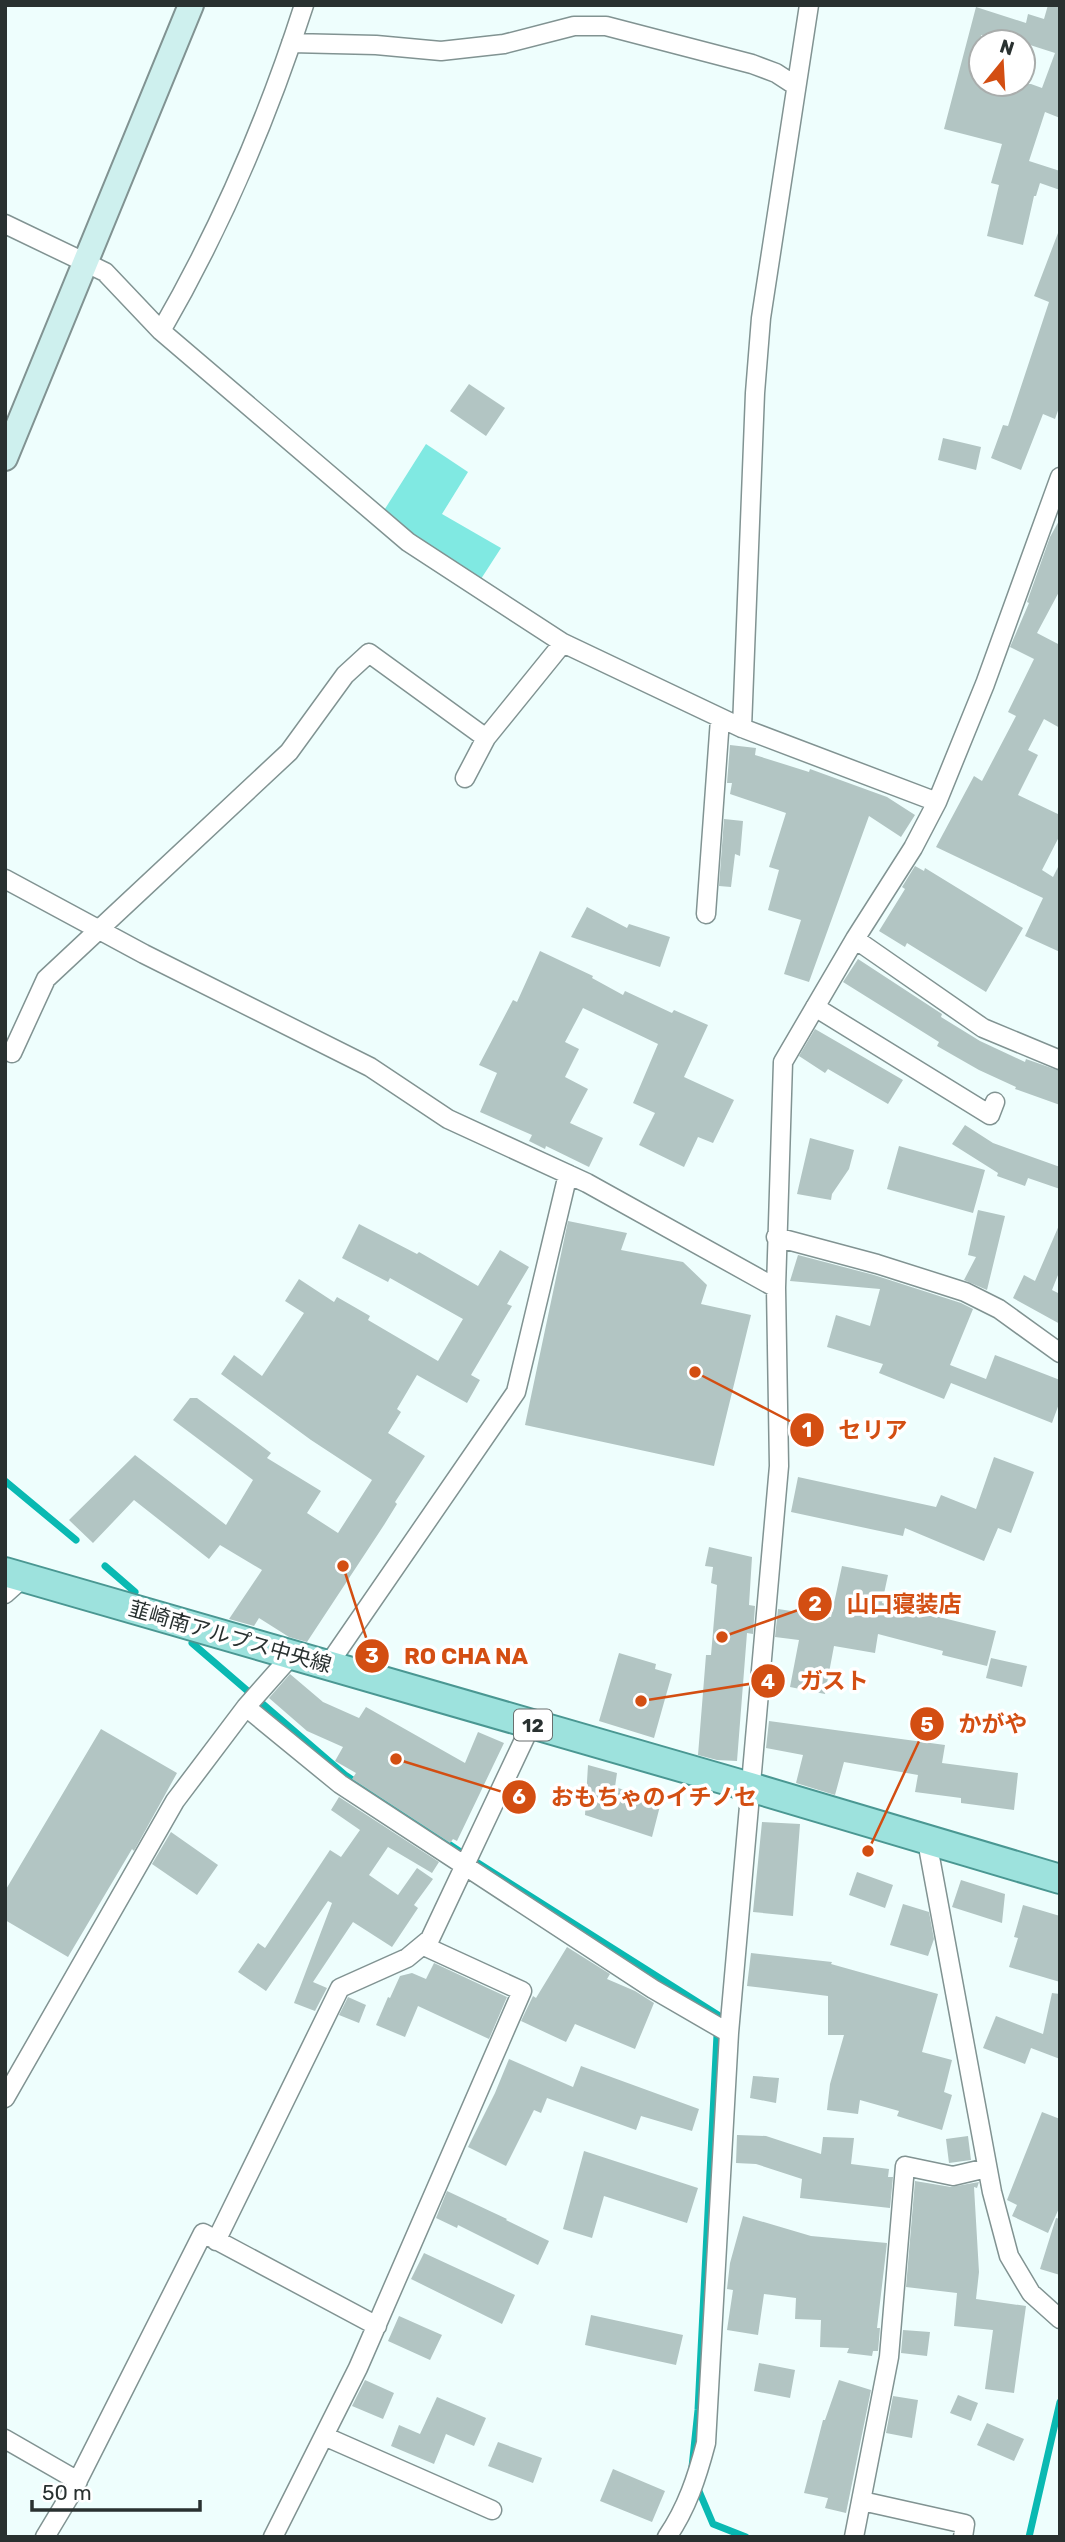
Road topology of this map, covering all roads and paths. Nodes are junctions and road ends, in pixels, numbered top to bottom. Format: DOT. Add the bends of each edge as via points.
graph roads {
  1 [pos="191,5"];
  2 [pos="304,5"];
  3 [pos="809,5"];
  4 [pos="292,43"];
  5 [pos="796,86"];
  6 [pos="5,224"];
  7 [pos="86,263"];
  8 [pos="161,331"];
  9 [pos="5,458"];
  10 [pos="1060,477"];
  11 [pos="563,643"];
  12 [pos="720,719"];
  13 [pos="741,729"];
  14 [pos="486,738"];
  15 [pos="465,778"];
  16 [pos="937,802"];
  17 [pos="5,879"];
  18 [pos="706,914"];
  19 [pos="99,930"];
  20 [pos="855,939"];
  21 [pos="816,1007"];
  22 [pos="12,1054"];
  23 [pos="1060,1060"];
  24 [pos="995,1101"];
  25 [pos="568,1174"];
  26 [pos="776,1237"];
  27 [pos="776,1288"];
  28 [pos="1060,1353"];
  29 [pos="12,1581"];
  30 [pos="292,1656"];
  31 [pos="328,1665"];
  32 [pos="247,1706"];
  33 [pos="531,1725"];
  34 [pos="750,1787"];
  35 [pos="928,1841"];
  36 [pos="468,1859"];
  37 [pos="1060,1879"];
  38 [pos="424,1946"];
  39 [pos="722,2029"];
  40 [pos="5,2098"];
  41 [pos="987,2168"];
  42 [pos="216,2241"];
  43 [pos="1060,2319"];
  44 [pos="377,2326"];
  45 [pos="324,2436"];
  46 [pos="5,2439"];
  47 [pos="78,2481"];
  48 [pos="862,2501"];
  49 [pos="492,2510"];
  50 [pos="45,2537"];
  51 [pos="273,2537"];
  52 [pos="667,2537"];
  53 [pos="854,2537"];
  54 [pos="963,2537"];
  1 -- 7 [label="street"];
  2 -- 4 [label="street"];
  3 -- 5 [label="street"];
  4 -- 5 [label="street" via="441,51 504,44 574,26 606,26 752,64"];
  4 -- 8 [label="street" via="230,196"];
  5 -- 13 [label="street" via="761,318"];
  6 -- 7 [label="street"];
  7 -- 8 [label="street" via="105,272"];
  7 -- 9 [label="street"];
  8 -- 11 [label="street" via="408,542"];
  10 -- 16 [label="street"];
  11 -- 12 [label="street"];
  11 -- 14 [label="street"];
  12 -- 13 [label="street"];
  12 -- 18 [label="street"];
  13 -- 16 [label="street"];
  14 -- 15 [label="street"];
  14 -- 19 [label="street" via="369,653 345,675 289,752"];
  16 -- 20 [label="street"];
  17 -- 19 [label="street"];
  19 -- 22 [label="street" via="46,979"];
  19 -- 25 [label="street" via="370,1067 448,1119"];
  20 -- 21 [label="street"];
  20 -- 23 [label="street" via="983,1028"];
  21 -- 24 [label="street" via="990,1115"];
  21 -- 26 [label="street" via="783,1062"];
  25 -- 27 [label="street"];
  25 -- 31 [label="street" via="516,1392"];
  26 -- 27 [label="street"];
  26 -- 28 [label="street" via="965,1292 999,1308"];
  27 -- 34 [label="street" via="779,1466"];
  29 -- 30 [label="main road, 韮崎南アルプス中央線 / 12"];
  30 -- 31 [label="main road, 韮崎南アルプス中央線 / 12"];
  30 -- 32 [label="street"];
  31 -- 33 [label="main road, 韮崎南アルプス中央線 / 12"];
  32 -- 36 [label="street" via="340,1783"];
  32 -- 40 [label="street" via="175,1801"];
  33 -- 34 [label="main road, 韮崎南アルプス中央線 / 12"];
  33 -- 36 [label="street"];
  34 -- 35 [label="main road, 韮崎南アルプス中央線 / 12"];
  34 -- 39 [label="street"];
  35 -- 37 [label="main road, 韮崎南アルプス中央線 / 12"];
  35 -- 41 [label="street"];
  36 -- 38 [label="street"];
  36 -- 39 [label="street" via="653,1989"];
  38 -- 42 [label="street" via="340,1988"];
  38 -- 44 [label="street" via="522,1991"];
  39 -- 52 [label="street" via="706,2443 694,2485"];
  41 -- 43 [label="street" via="1009,2256 1031,2293"];
  41 -- 48 [label="street" via="953,2176 905,2166 889,2357"];
  42 -- 44 [label="street"];
  42 -- 47 [label="street" via="203,2233"];
  44 -- 45 [label="street"];
  45 -- 49 [label="street"];
  45 -- 51 [label="street"];
  46 -- 47 [label="street"];
  47 -- 50 [label="street"];
  48 -- 53 [label="street"];
  48 -- 54 [label="street" via="965,2524"];
}
